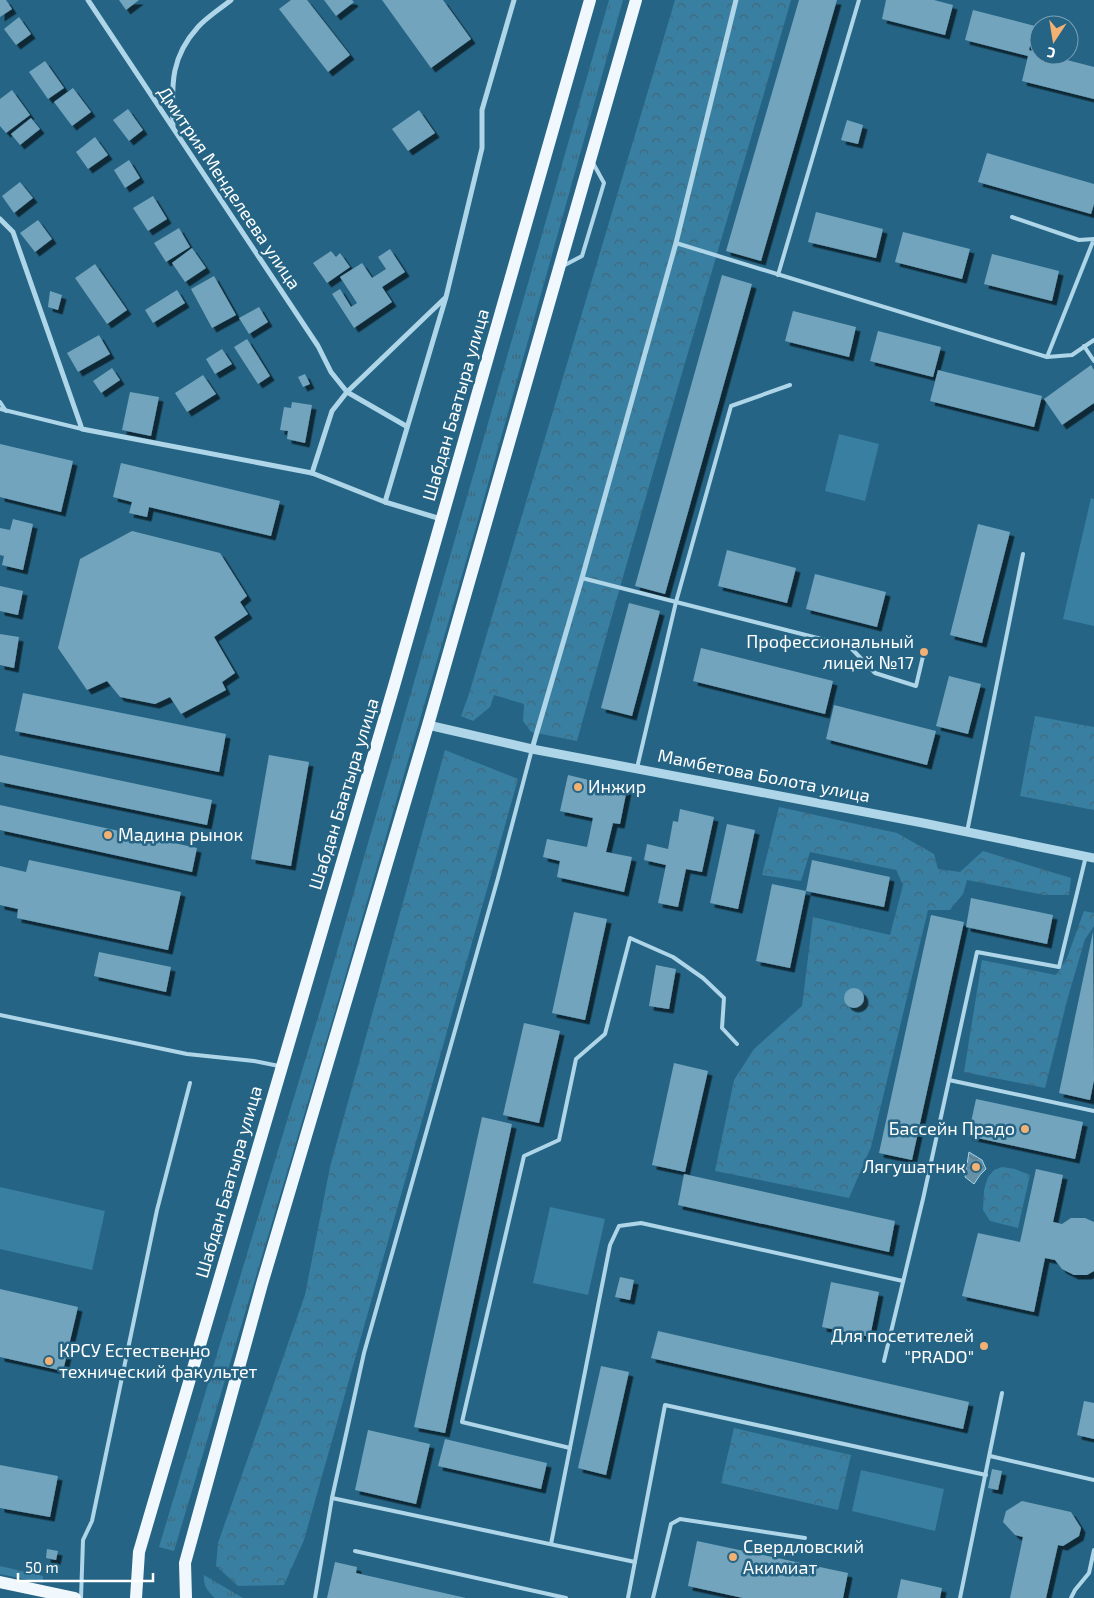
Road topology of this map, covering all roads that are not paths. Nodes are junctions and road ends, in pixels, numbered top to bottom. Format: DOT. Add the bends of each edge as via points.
graph roads {
  1 [pos="88,0"];
  2 [pos="231,0"];
  3 [pos="514,0"];
  4 [pos="590,0"];
  5 [pos="636,0"];
  6 [pos="736,0"];
  7 [pos="859,0"];
  8 [pos="173,129"];
  9 [pos="591,158"];
  10 [pos="1012,217"];
  11 [pos="0,219"];
  12 [pos="676,243"];
  13 [pos="558,268"];
  14 [pos="778,275"];
  15 [pos="446,297"];
  16 [pos="1094,340"];
  17 [pos="1084,346"];
  18 [pos="1047,357"];
  19 [pos="1094,362"];
  20 [pos="790,385"];
  21 [pos="347,392"];
  22 [pos="0,402"];
  23 [pos="0,409"];
  24 [pos="6,411"];
  25 [pos="406,426"];
  26 [pos="82,429"];
  27 [pos="312,473"];
  28 [pos="385,502"];
  29 [pos="442,519"];
  30 [pos="1023,554"];
  31 [pos="582,578"];
  32 [pos="676,602"];
  33 [pos="924,652"];
  34 [pos="428,725"];
  35 [pos="532,749"];
  36 [pos="637,768"];
  37 [pos="967,832"];
  38 [pos="1090,857"];
  39 [pos="0,1015"];
  40 [pos="737,1044"];
  41 [pos="281,1067"];
  42 [pos="949,1080"];
  43 [pos="190,1083"];
  44 [pos="1094,1111"];
  45 [pos="903,1281"];
  46 [pos="884,1361"];
  47 [pos="1002,1392"];
  48 [pos="570,1448"];
  49 [pos="990,1456"];
  50 [pos="986,1475"];
  51 [pos="1094,1480"];
  52 [pos="332,1498"];
  53 [pos="805,1538"];
  54 [pos="551,1544"];
  55 [pos="1094,1550"];
  56 [pos="355,1551"];
  57 [pos="636,1562"];
  58 [pos="0,1582"];
  59 [pos="76,1598"];
  60 [pos="81,1598"];
  61 [pos="136,1598"];
  62 [pos="186,1598"];
  63 [pos="315,1598"];
  64 [pos="566,1598"];
  65 [pos="628,1598"];
  66 [pos="653,1598"];
  67 [pos="960,1598"];
  68 [pos="1071,1598"];
  1 -- 8 [label="street, Дмитрия Менделеева улица"];
  2 -- 8 [label="street" via="198,26 179,54 172,82"];
  3 -- 15 [label="street" via="482,110 482,148"];
  4 -- 29 [label="main road, Шабдан Баатыра улица"];
  5 -- 9 [label="main road"];
  6 -- 12 [label="street"];
  7 -- 14 [label="lane"];
  8 -- 21 [label="street, Дмитрия Менделеева улица"];
  9 -- 13 [label="main road"];
  9 -- 13 [label="lane" via="604,183 582,256"];
  10 -- 18 [label="lane" via="1079,240 1094,239"];
  11 -- 26 [label="street" via="13,232"];
  12 -- 14 [label="lane"];
  12 -- 31 [label="street"];
  13 -- 34 [label="main road"];
  14 -- 18 [label="lane"];
  15 -- 21 [label="street"];
  15 -- 25 [label="street"];
  16 -- 17 [label="lane"];
  17 -- 18 [label="lane" via="1072,355"];
  17 -- 19 [label="lane"];
  20 -- 32 [label="lane" via="731,406"];
  21 -- 25 [label="street"];
  21 -- 27 [label="street" via="332,411"];
  22 -- 24 [label="lane"];
  23 -- 24 [label="lane"];
  24 -- 26 [label="lane"];
  25 -- 28 [label="street"];
  26 -- 27 [label="street"];
  27 -- 28 [label="street"];
  28 -- 29 [label="street"];
  29 -- 41 [label="main road, Шабдан Баатыра улица"];
  30 -- 37 [label="lane"];
  31 -- 32 [label="lane"];
  31 -- 35 [label="street"];
  32 -- 33 [label="lane" via="849,646 875,673 916,686"];
  32 -- 36 [label="lane"];
  34 -- 35 [label="street, Мамбетова Болота улица"];
  34 -- 62 [label="main road" via="262,1284 186,1563"];
  35 -- 36 [label="street, Мамбетова Болота улица"];
  35 -- 52 [label="lane" via="364,1354"];
  36 -- 37 [label="street, Мамбетова Болота улица"];
  37 -- 38 [label="street, Мамбетова Болота улица"];
  38 -- 42 [label="lane" via="1059,967 977,952"];
  39 -- 41 [label="lane" via="187,1054"];
  40 -- 48 [label="lane" via="722,1028 724,998 673,957 630,938 605,1034 576,1059 559,1140 524,1156 462,1422"];
  41 -- 61 [label="main road, Шабдан Баатыра улица" via="139,1552"];
  42 -- 44 [label="lane"];
  42 -- 45 [label="lane"];
  43 -- 60 [label="lane" via="157,1210 92,1521 83,1540"];
  45 -- 46 [label="lane"];
  45 -- 48 [label="lane" via="641,1223 619,1226 610,1245"];
  47 -- 49 [label="lane"];
  48 -- 54 [label="lane"];
  49 -- 50 [label="lane"];
  49 -- 51 [label="lane"];
  50 -- 57 [label="lane" via="665,1405"];
  50 -- 67 [label="lane"];
  52 -- 54 [label="lane"];
  52 -- 63 [label="lane"];
  53 -- 66 [label="lane" via="675,1520 671,1524"];
  54 -- 57 [label="lane"];
  55 -- 68 [label="lane" via="1089,1572"];
  56 -- 64 [label="lane"];
  57 -- 65 [label="lane"];
  58 -- 59 [label="main road"];
}
